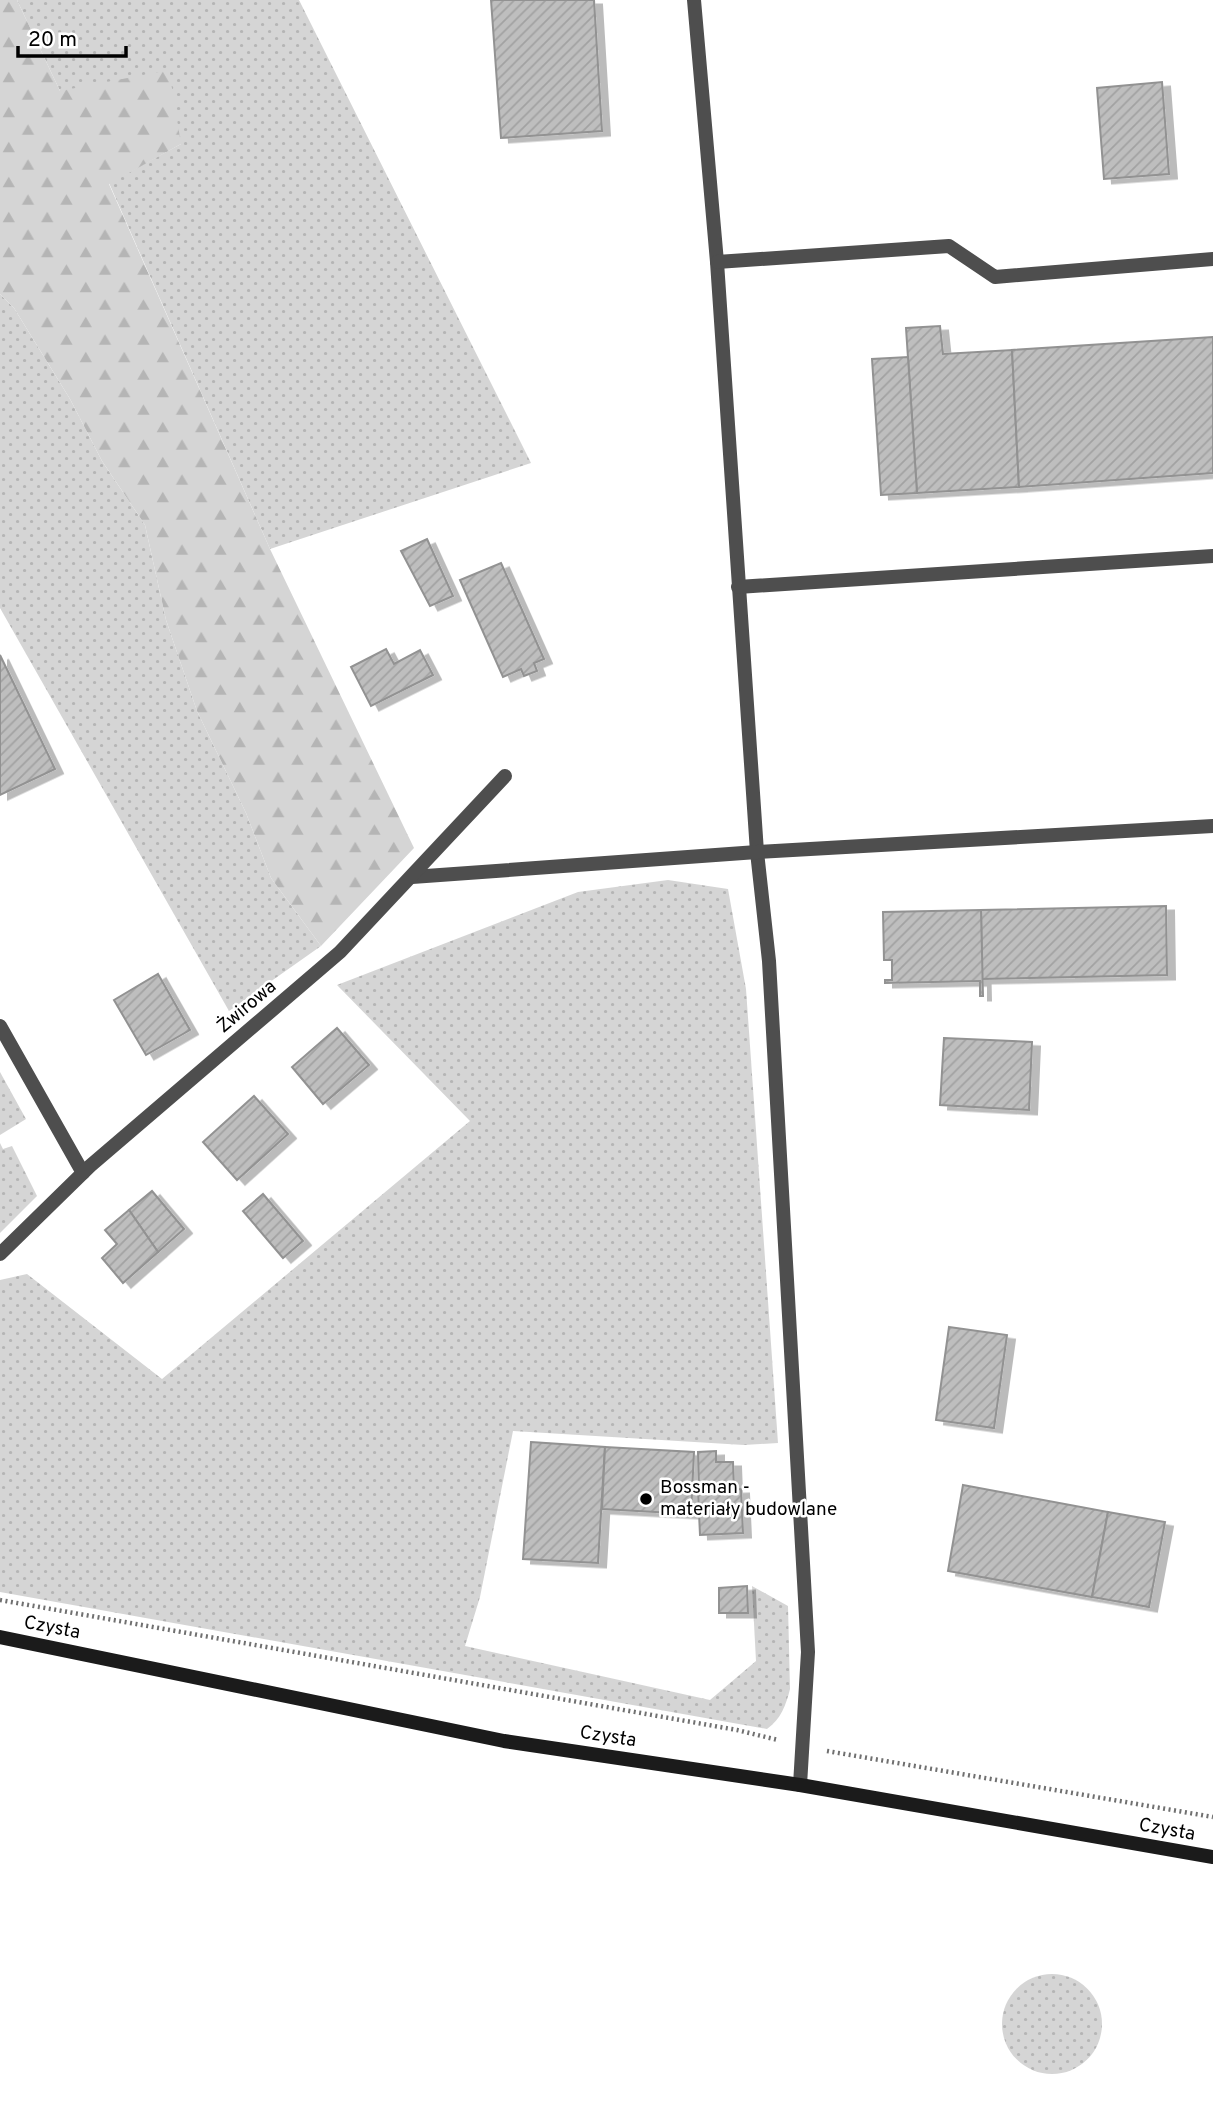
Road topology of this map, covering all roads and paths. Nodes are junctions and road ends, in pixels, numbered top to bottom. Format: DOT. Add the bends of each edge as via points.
graph roads {
  1 [pos="695,0"];
  2 [pos="1213,259"];
  3 [pos="717,262"];
  4 [pos="1213,556"];
  5 [pos="738,587"];
  6 [pos="505,776"];
  7 [pos="1213,826"];
  8 [pos="757,852"];
  9 [pos="412,877"];
  10 [pos="0,1026"];
  11 [pos="83,1173"];
  12 [pos="0,1254"];
  13 [pos="0,1600"];
  14 [pos="0,1637"];
  15 [pos="803,1746"];
  16 [pos="800,1785"];
  17 [pos="1213,1817"];
  18 [pos="1213,1857"];
  1 -- 3 [label="street"];
  2 -- 3 [label="street" via="995,277 949,246"];
  3 -- 5 [label="street"];
  4 -- 5 [label="street"];
  5 -- 8 [label="street"];
  6 -- 9 [label="street, Żwirowa"];
  7 -- 8 [label="street"];
  8 -- 9 [label="street"];
  8 -- 15 [label="street" via="769,961 808,1639"];
  9 -- 11 [label="street, Żwirowa" via="340,952"];
  10 -- 11 [label="street"];
  11 -- 12 [label="street, Żwirowa"];
  13 -- 15 [label="path" via="737,1730"];
  14 -- 16 [label="main road, Czysta" via="505,1741"];
  15 -- 16 [label="street"];
  15 -- 17 [label="path"];
  16 -- 18 [label="main road, Czysta"];
}
